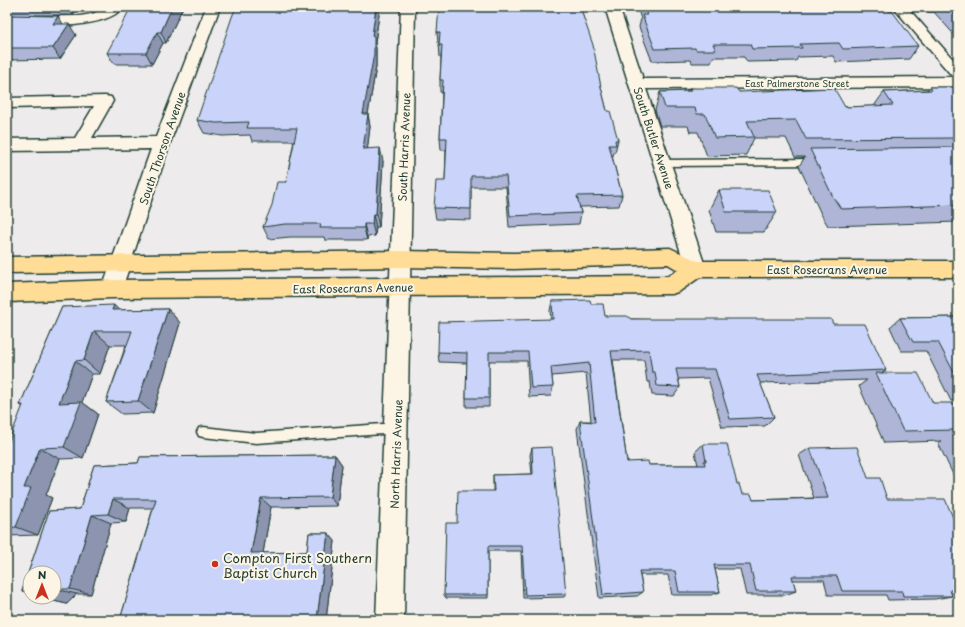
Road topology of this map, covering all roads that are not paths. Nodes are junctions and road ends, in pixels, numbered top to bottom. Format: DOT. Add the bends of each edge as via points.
graph roads {
  1 [pos="116,7"];
  2 [pos="213,7"];
  3 [pos="408,7"];
  4 [pos="612,7"];
  5 [pos="900,7"];
  6 [pos="7,21"];
  7 [pos="958,74"];
  8 [pos="958,82"];
  9 [pos="636,84"];
  10 [pos="7,103"];
  11 [pos="162,143"];
  12 [pos="80,144"];
  13 [pos="7,145"];
  14 [pos="825,162"];
  15 [pos="662,163"];
  16 [pos="401,259"];
  17 [pos="7,264"];
  18 [pos="122,264"];
  19 [pos="958,269"];
  20 [pos="696,270"];
  21 [pos="400,287"];
  22 [pos="112,289"];
  23 [pos="7,293"];
  24 [pos="397,428"];
  25 [pos="203,432"];
  26 [pos="390,620"];
  1 -- 6 [label="street" via="112,11 83,20"];
  2 -- 11 [label="street, South Thorson Avenue"];
  3 -- 16 [label="street, South Harris Avenue"];
  4 -- 9 [label="street, South Butler Avenue"];
  5 -- 7 [label="street"];
  8 -- 9 [label="street, East Palmerstone Street"];
  9 -- 15 [label="street, South Butler Avenue"];
  10 -- 12 [label="street" via="105,102"];
  11 -- 12 [label="street"];
  11 -- 18 [label="street, South Thorson Avenue"];
  12 -- 13 [label="street"];
  14 -- 15 [label="lane"];
  15 -- 20 [label="street, South Butler Avenue"];
  16 -- 18 [label="main road, East Rosecrans Avenue"];
  16 -- 20 [label="main road, East Rosecrans Avenue" via="514,261 670,256"];
  16 -- 21 [label="street, South Harris Avenue"];
  17 -- 18 [label="main road, East Rosecrans Avenue"];
  18 -- 22 [label="street, South Thorson Avenue"];
  19 -- 20 [label="main road, East Rosecrans Avenue"];
  20 -- 21 [label="main road, East Rosecrans Avenue" via="672,285"];
  21 -- 22 [label="main road, East Rosecrans Avenue"];
  21 -- 24 [label="street, North Harris Avenue"];
  22 -- 23 [label="main road, East Rosecrans Avenue"];
  24 -- 25 [label="lane" via="256,438"];
  24 -- 26 [label="street, North Harris Avenue"];
}
